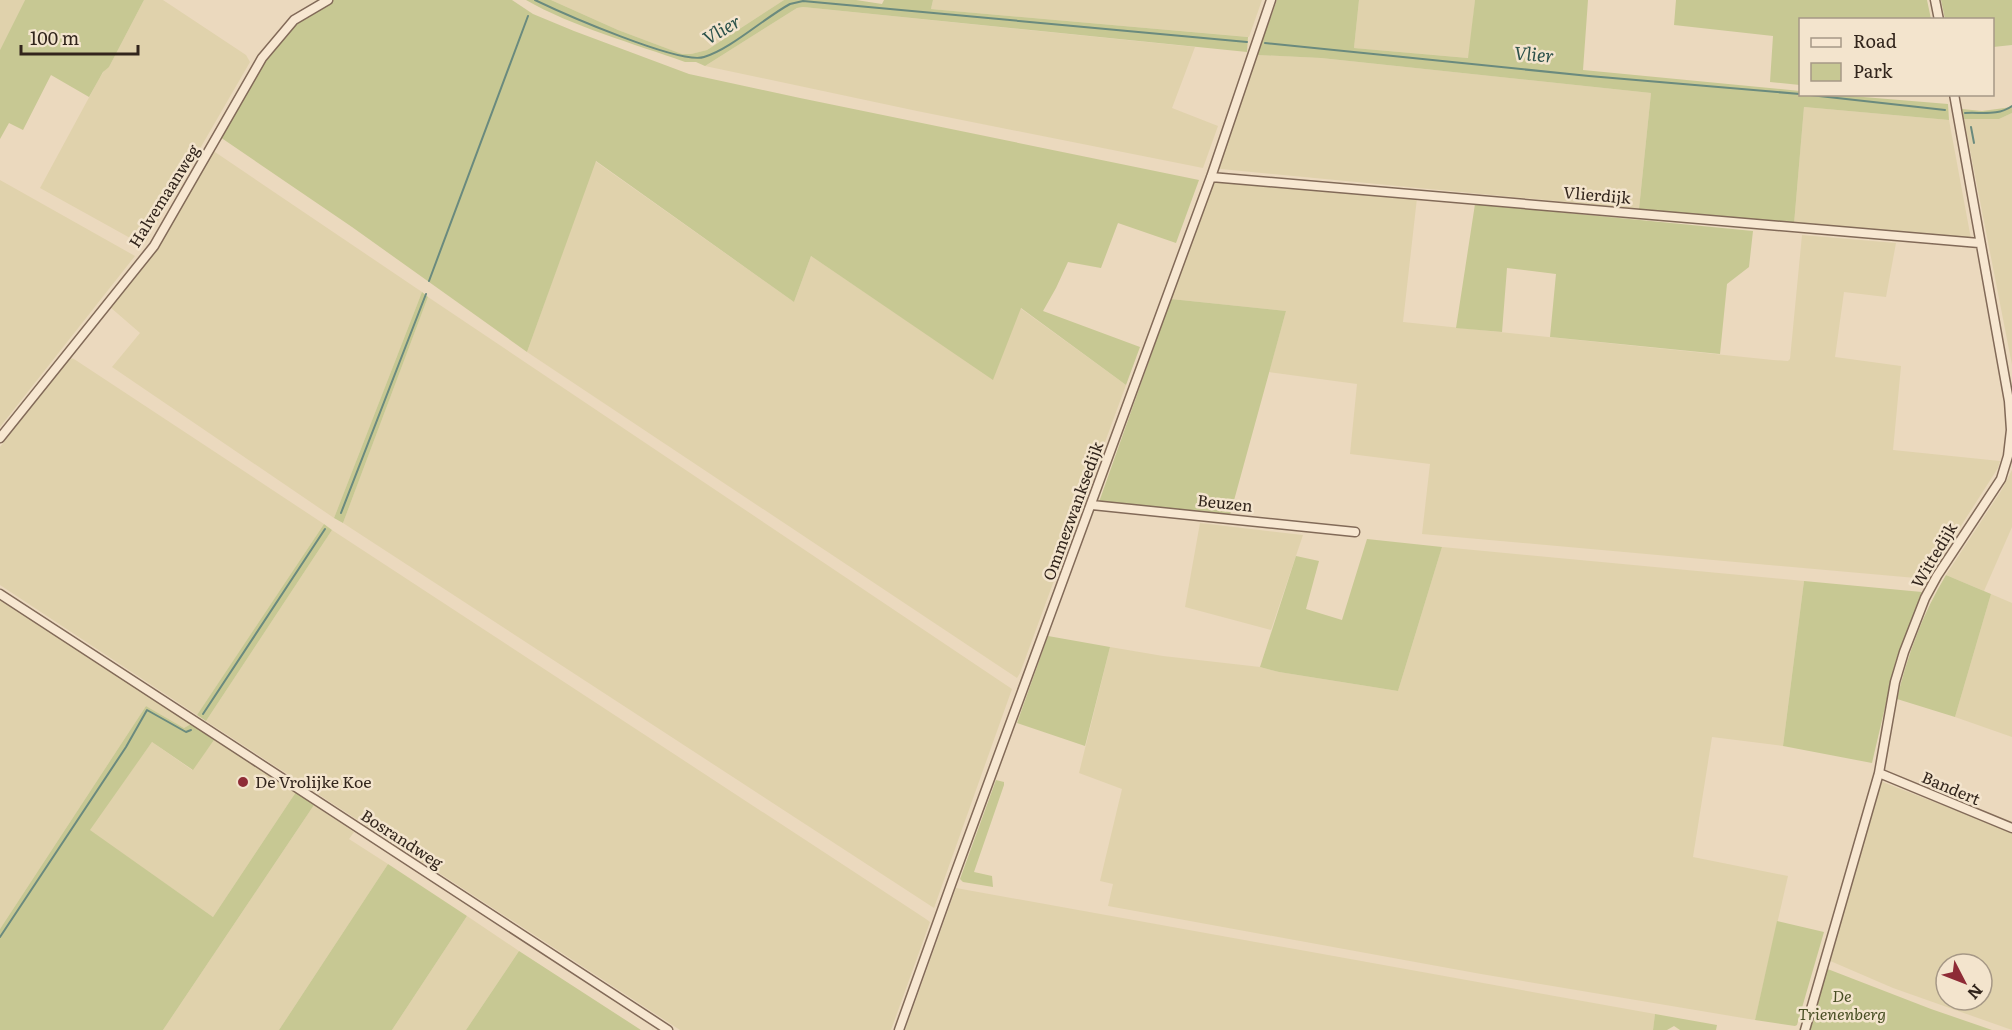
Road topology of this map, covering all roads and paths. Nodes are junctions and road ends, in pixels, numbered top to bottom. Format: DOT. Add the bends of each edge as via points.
graph roads {
  1 [pos="328,0"];
  2 [pos="1271,0"];
  3 [pos="1935,0"];
  4 [pos="1939,18"];
  5 [pos="1954,96"];
  6 [pos="1211,177"];
  7 [pos="1979,243"];
  8 [pos="2008,383"];
  9 [pos="0,438"];
  10 [pos="1092,505"];
  11 [pos="1355,532"];
  12 [pos="0,594"];
  13 [pos="1879,773"];
  14 [pos="2012,828"];
  15 [pos="668,1030"];
  16 [pos="899,1030"];
  17 [pos="1805,1030"];
  1 -- 9 [label="street, Halvemaanweg" via="294,20 262,58 154,246"];
  2 -- 6 [label="street, Ommezwanksedijk"];
  3 -- 4 [label="street"];
  5 -- 7 [label="street, Wittedijk"];
  6 -- 7 [label="street, Vlierdijk"];
  6 -- 10 [label="street, Ommezwanksedijk"];
  7 -- 8 [label="street, Wittedijk"];
  8 -- 13 [label="street, Wittedijk" via="2011,430 2001,480 1925,598 1895,682"];
  10 -- 11 [label="street, Beuzen"];
  10 -- 16 [label="street, Ommezwanksedijk"];
  12 -- 15 [label="street, Bosrandweg"];
  13 -- 14 [label="street, Bandert"];
  13 -- 17 [label="street, Wittedijk"];
}
